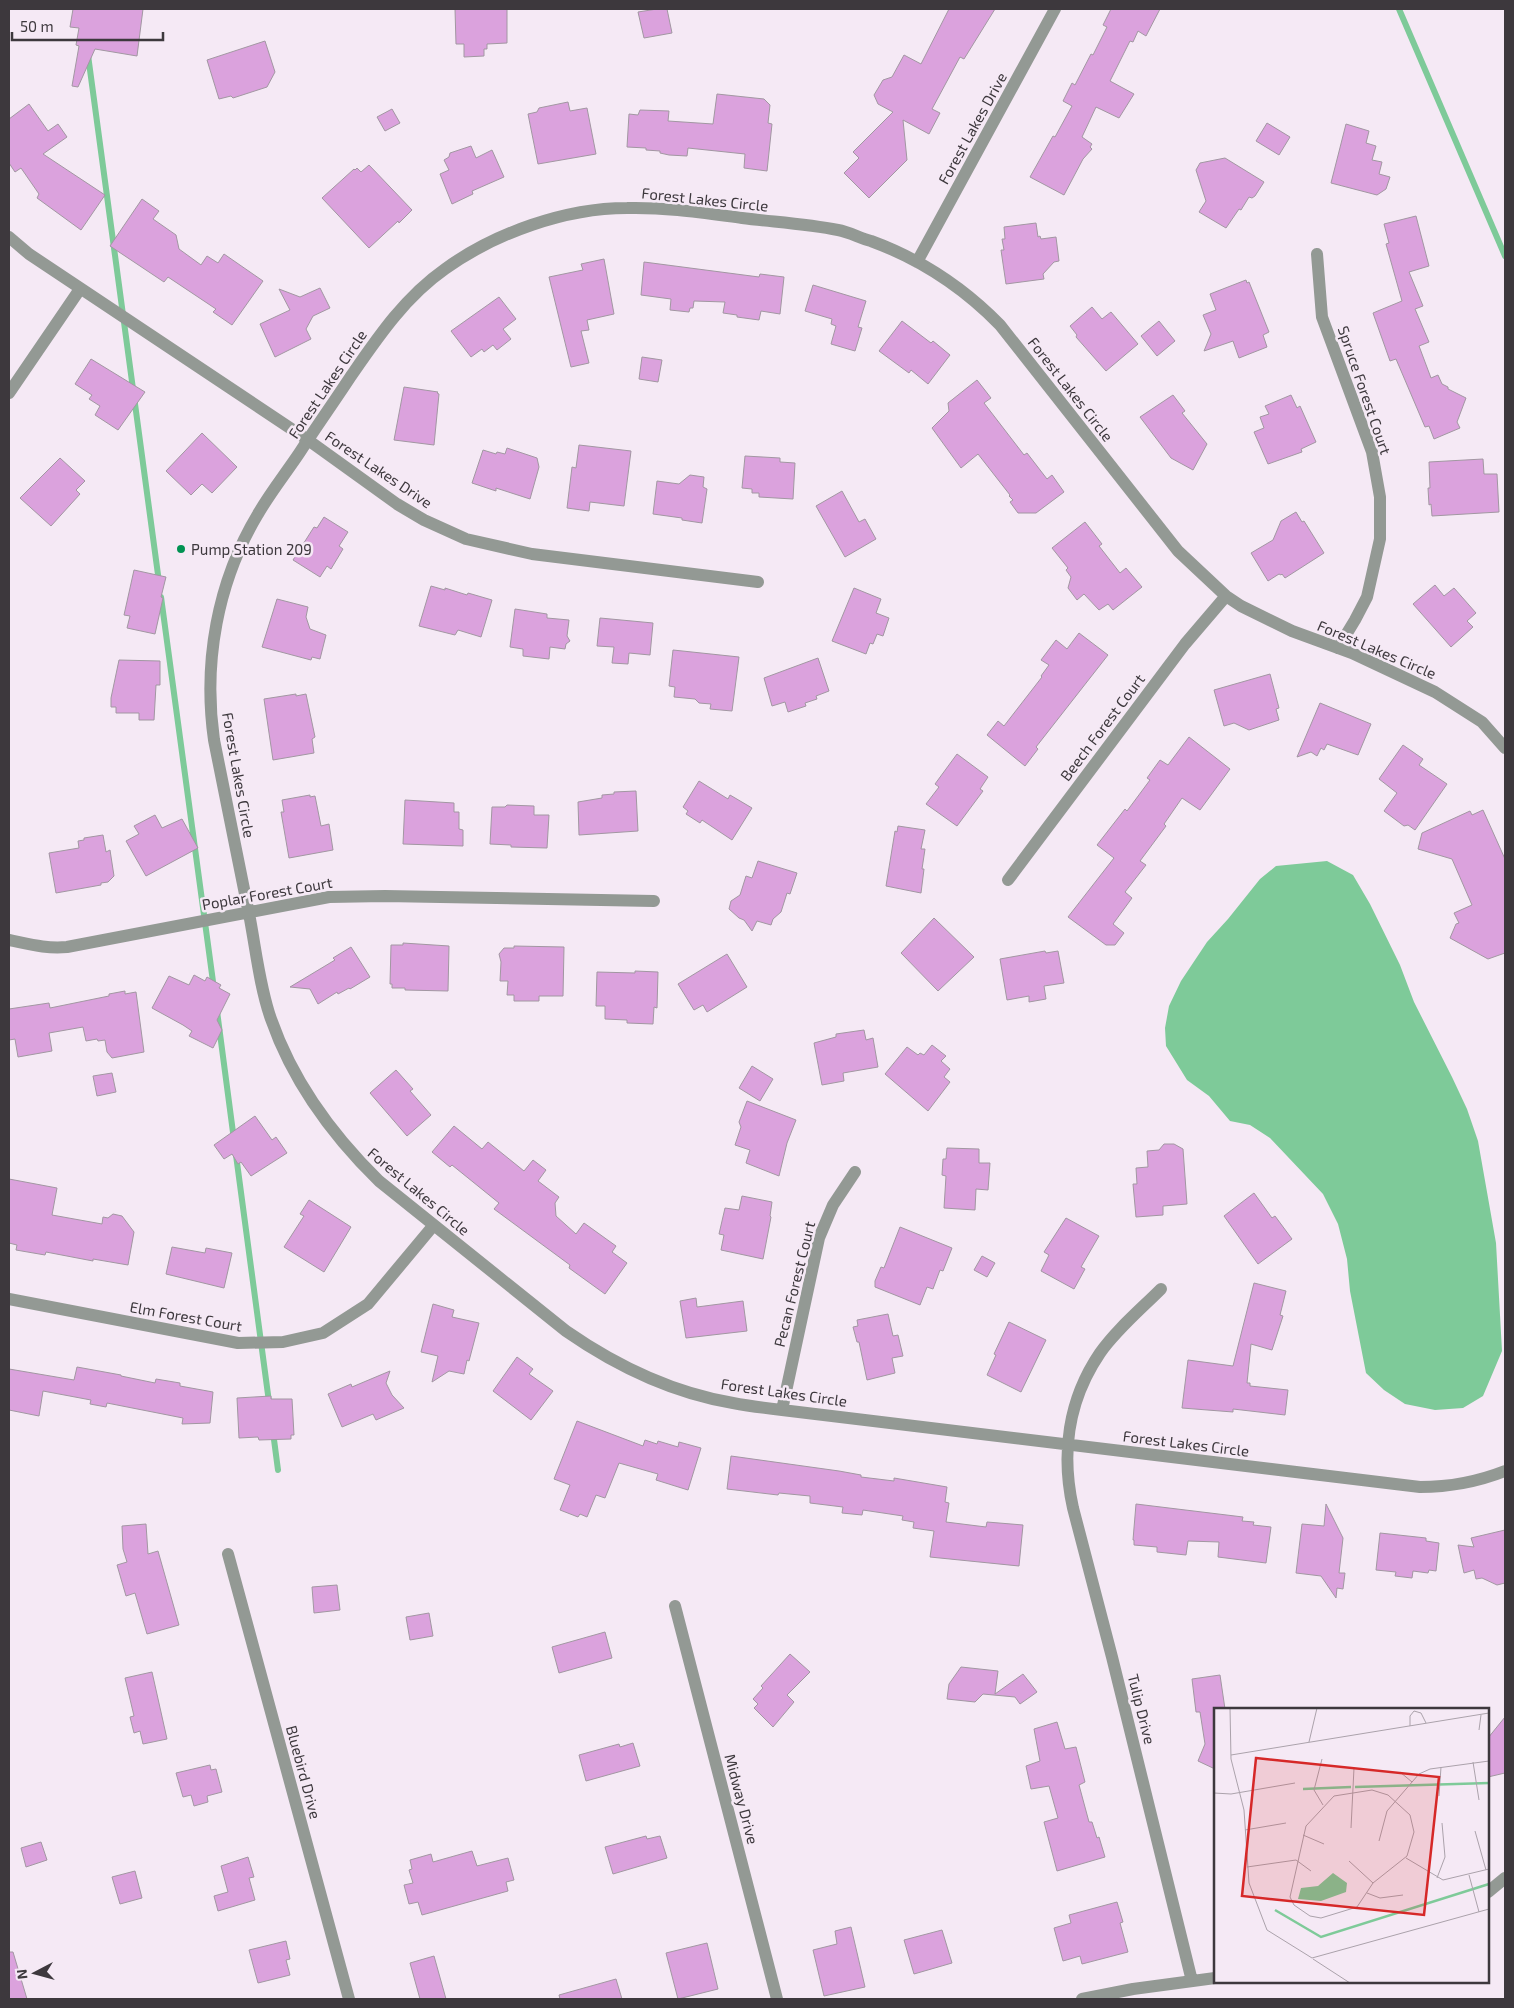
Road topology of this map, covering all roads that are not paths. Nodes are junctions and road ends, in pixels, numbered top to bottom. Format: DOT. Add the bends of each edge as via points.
graph roads {
  1 [pos="1055,9"];
  2 [pos="9,237"];
  3 [pos="1317,254"];
  4 [pos="917,262"];
  5 [pos="80,289"];
  6 [pos="9,393"];
  7 [pos="308,440"];
  8 [pos="758,582"];
  9 [pos="1226,596"];
  10 [pos="1338,648"];
  11 [pos="1505,748"];
  12 [pos="1008,880"];
  13 [pos="654,901"];
  14 [pos="248,912"];
  15 [pos="9,940"];
  16 [pos="855,1172"];
  17 [pos="433,1226"];
  18 [pos="1161,1289"];
  19 [pos="9,1300"];
  20 [pos="782,1410"];
  21 [pos="1067,1445"];
  22 [pos="1505,1471"];
  23 [pos="228,1554"];
  24 [pos="675,1606"];
  25 [pos="1505,1878"];
  26 [pos="1489,1891"];
  27 [pos="1214,1978"];
  28 [pos="1192,1981"];
  29 [pos="349,1999"];
  30 [pos="777,1999"];
  31 [pos="1082,1999"];
  1 -- 4 [label="street, Forest Lakes Drive"];
  2 -- 5 [label="street, Forest Lakes Drive"];
  3 -- 10 [label="street, Spruce Forest Court" via="1322,317 1372,452 1380,497 1380,538 1366,597"];
  4 -- 7 [label="street, Forest Lakes Circle" via="893,249 840,231 675,209 600,210 518,229 445,268 415,293 383,330"];
  4 -- 9 [label="street, Forest Lakes Circle" via="941,275 1000,325 1178,552"];
  5 -- 6 [label="street"];
  5 -- 7 [label="street, Forest Lakes Drive"];
  7 -- 8 [label="street, Forest Lakes Drive" via="397,504 466,538 532,554"];
  7 -- 14 [label="street, Forest Lakes Circle" via="246,535 217,616 210,713"];
  9 -- 10 [label="street, Forest Lakes Circle" via="1292,631"];
  9 -- 12 [label="street, Beech Forest Court" via="1185,644"];
  10 -- 11 [label="street, Forest Lakes Circle" via="1453,702 1482,722"];
  13 -- 14 [label="street, Poplar Forest Court" via="329,897"];
  14 -- 15 [label="street, Poplar Forest Court" via="67,947 50,948"];
  14 -- 17 [label="street, Forest Lakes Circle" via="271,1018 299,1079 321,1116 355,1158"];
  16 -- 20 [label="street, Pecan Forest Court" via="833,1205 819,1238"];
  17 -- 19 [label="street, Elm Forest Court" via="368,1304 323,1333 283,1342 238,1343"];
  17 -- 20 [label="street, Forest Lakes Circle" via="597,1352 681,1390 732,1403"];
  18 -- 21 [label="street, Tulip Drive" via="1101,1352 1076,1399"];
  20 -- 21 [label="street, Forest Lakes Circle"];
  21 -- 22 [label="street, Forest Lakes Circle" via="1420,1487 1469,1483"];
  21 -- 28 [label="street, Tulip Drive" via="1073,1508"];
  23 -- 29 [label="street, Bluebird Drive"];
  24 -- 30 [label="street, Midway Drive"];
  25 -- 26 [label="street"];
  27 -- 28 [label="street"];
  28 -- 31 [label="street"];
}
